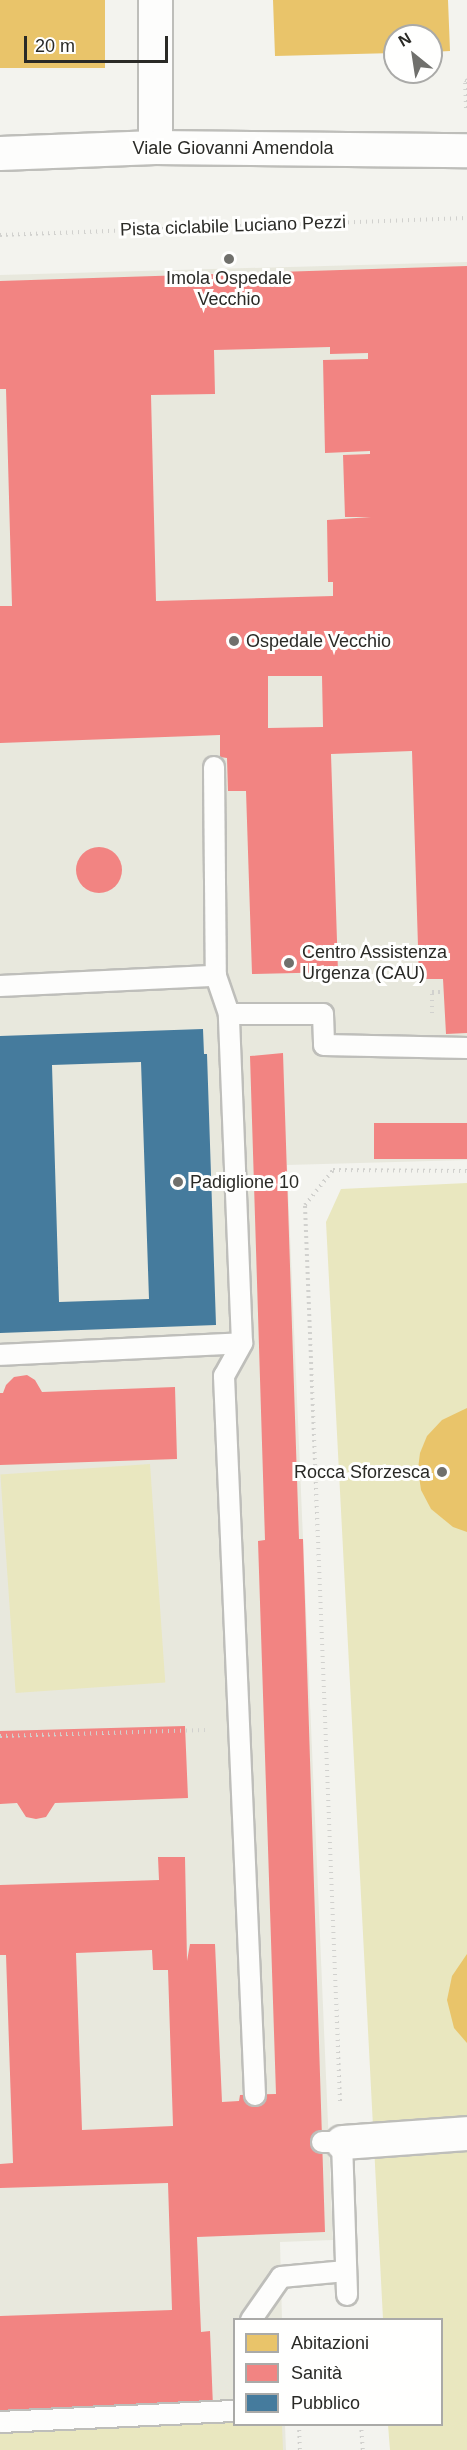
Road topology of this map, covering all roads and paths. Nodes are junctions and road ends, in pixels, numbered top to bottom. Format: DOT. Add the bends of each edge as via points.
graph roads {
  1 [pos="155,0"];
  2 [pos="467,81"];
  3 [pos="466,110"];
  4 [pos="155,147"];
  5 [pos="467,150"];
  6 [pos="0,153"];
  7 [pos="467,218"];
  8 [pos="0,235"];
  9 [pos="214,767"];
  10 [pos="216,976"];
  11 [pos="0,986"];
  12 [pos="229,1014"];
  13 [pos="467,1048"];
  14 [pos="467,1171"];
  15 [pos="242,1343"];
  16 [pos="0,1355"];
  17 [pos="186,1730"];
  18 [pos="0,1736"];
  19 [pos="255,2095"];
  20 [pos="467,2133"];
  21 [pos="332,2142"];
  22 [pos="346,2271"];
  23 [pos="347,2295"];
  24 [pos="252,2318"];
  25 [pos="233,2411"];
  26 [pos="0,2422"];
  27 [pos="299,2426"];
  28 [pos="361,2426"];
  29 [pos="300,2450"];
  30 [pos="363,2450"];
  1 -- 4 [label="street"];
  2 -- 3 [label="path"];
  4 -- 5 [label="street, Viale Giovanni Amendola"];
  4 -- 6 [label="street, Viale Giovanni Amendola"];
  7 -- 8 [label="path, Pista ciclabile Luciano Pezzi"];
  9 -- 10 [label="lane"];
  10 -- 11 [label="lane"];
  10 -- 12 [label="lane"];
  12 -- 13 [label="lane" via="323,1014 324,1045"];
  12 -- 15 [label="lane"];
  14 -- 21 [label="path" via="333,1170 305,1205"];
  15 -- 16 [label="lane"];
  15 -- 19 [label="lane" via="224,1376"];
  17 -- 18 [label="path"];
  20 -- 21 [label="street"];
  21 -- 22 [label="lane"];
  22 -- 23 [label="lane"];
  22 -- 24 [label="lane" via="281,2277"];
  25 -- 26 [label="lane"];
  27 -- 29 [label="path"];
  28 -- 30 [label="path"];
}
